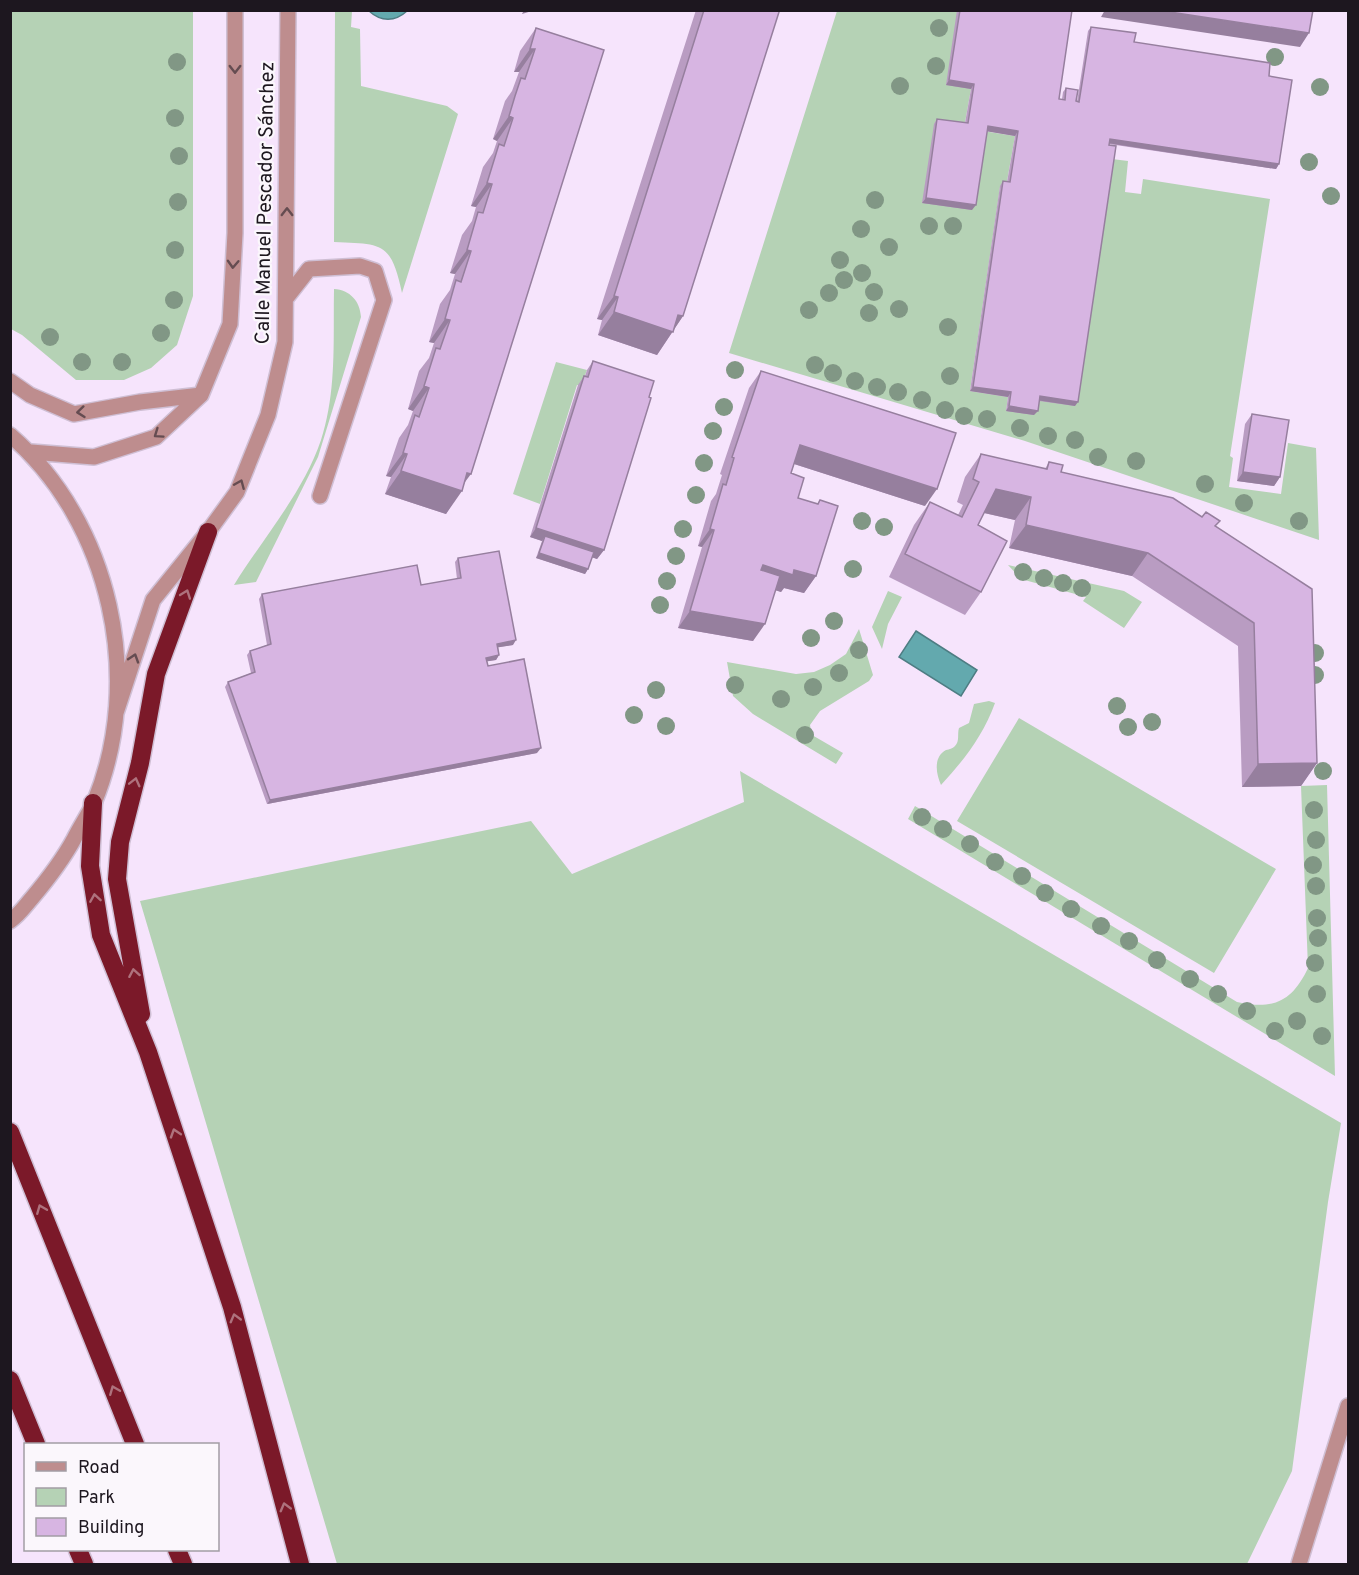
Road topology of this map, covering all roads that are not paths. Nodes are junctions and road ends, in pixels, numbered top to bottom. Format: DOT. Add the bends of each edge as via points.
graph roads {
  1 [pos="235,10"];
  2 [pos="288,10"];
  3 [pos="287,297"];
  4 [pos="10,381"];
  5 [pos="201,395"];
  6 [pos="10,435"];
  7 [pos="31,452"];
  8 [pos="320,496"];
  9 [pos="208,532"];
  10 [pos="116,713"];
  11 [pos="93,803"];
  12 [pos="13,920"];
  13 [pos="148,1052"];
  14 [pos="10,1132"];
  15 [pos="10,1380"];
  16 [pos="1348,1406"];
  17 [pos="36,1443"];
  18 [pos="135,1443"];
  19 [pos="300,1564"];
  20 [pos="1299,1564"];
  1 -- 5 [label="street, Calle Manuel Pescador Sánchez, one-way" via="235,232 230,324"];
  3 -- 2 [label="street, Calle Manuel Pescador Sánchez, one-way"];
  3 -- 8 [label="street" via="309,269 360,266 375,271 384,300"];
  9 -- 3 [label="street, Calle Manuel Pescador Sánchez, one-way" via="237,492 268,415 285,342"];
  5 -- 4 [label="street, one-way" via="74,414 30,395"];
  5 -- 7 [label="street, Calle Manuel Pescador Sánchez, one-way" via="156,437 94,457"];
  6 -- 7 [label="street"];
  7 -- 10 [label="street" via="72,510 101,574 116,643"];
  10 -- 9 [label="street, Calle Manuel Pescador Sánchez, one-way" via="153,600"];
  13 -- 9 [label="highway, one-way" via="117,879 120,842 140,763 156,674"];
  10 -- 11 [label="street" via="108,759"];
  11 -- 12 [label="street" via="60,864"];
  13 -- 11 [label="highway, one-way" via="101,935 90,866"];
  19 -- 13 [label="highway, one-way" via="232,1306"];
  18 -- 14 [label="highway, one-way"];
  15 -- 17 [label="highway"];
  16 -- 20 [label="street"];
}
